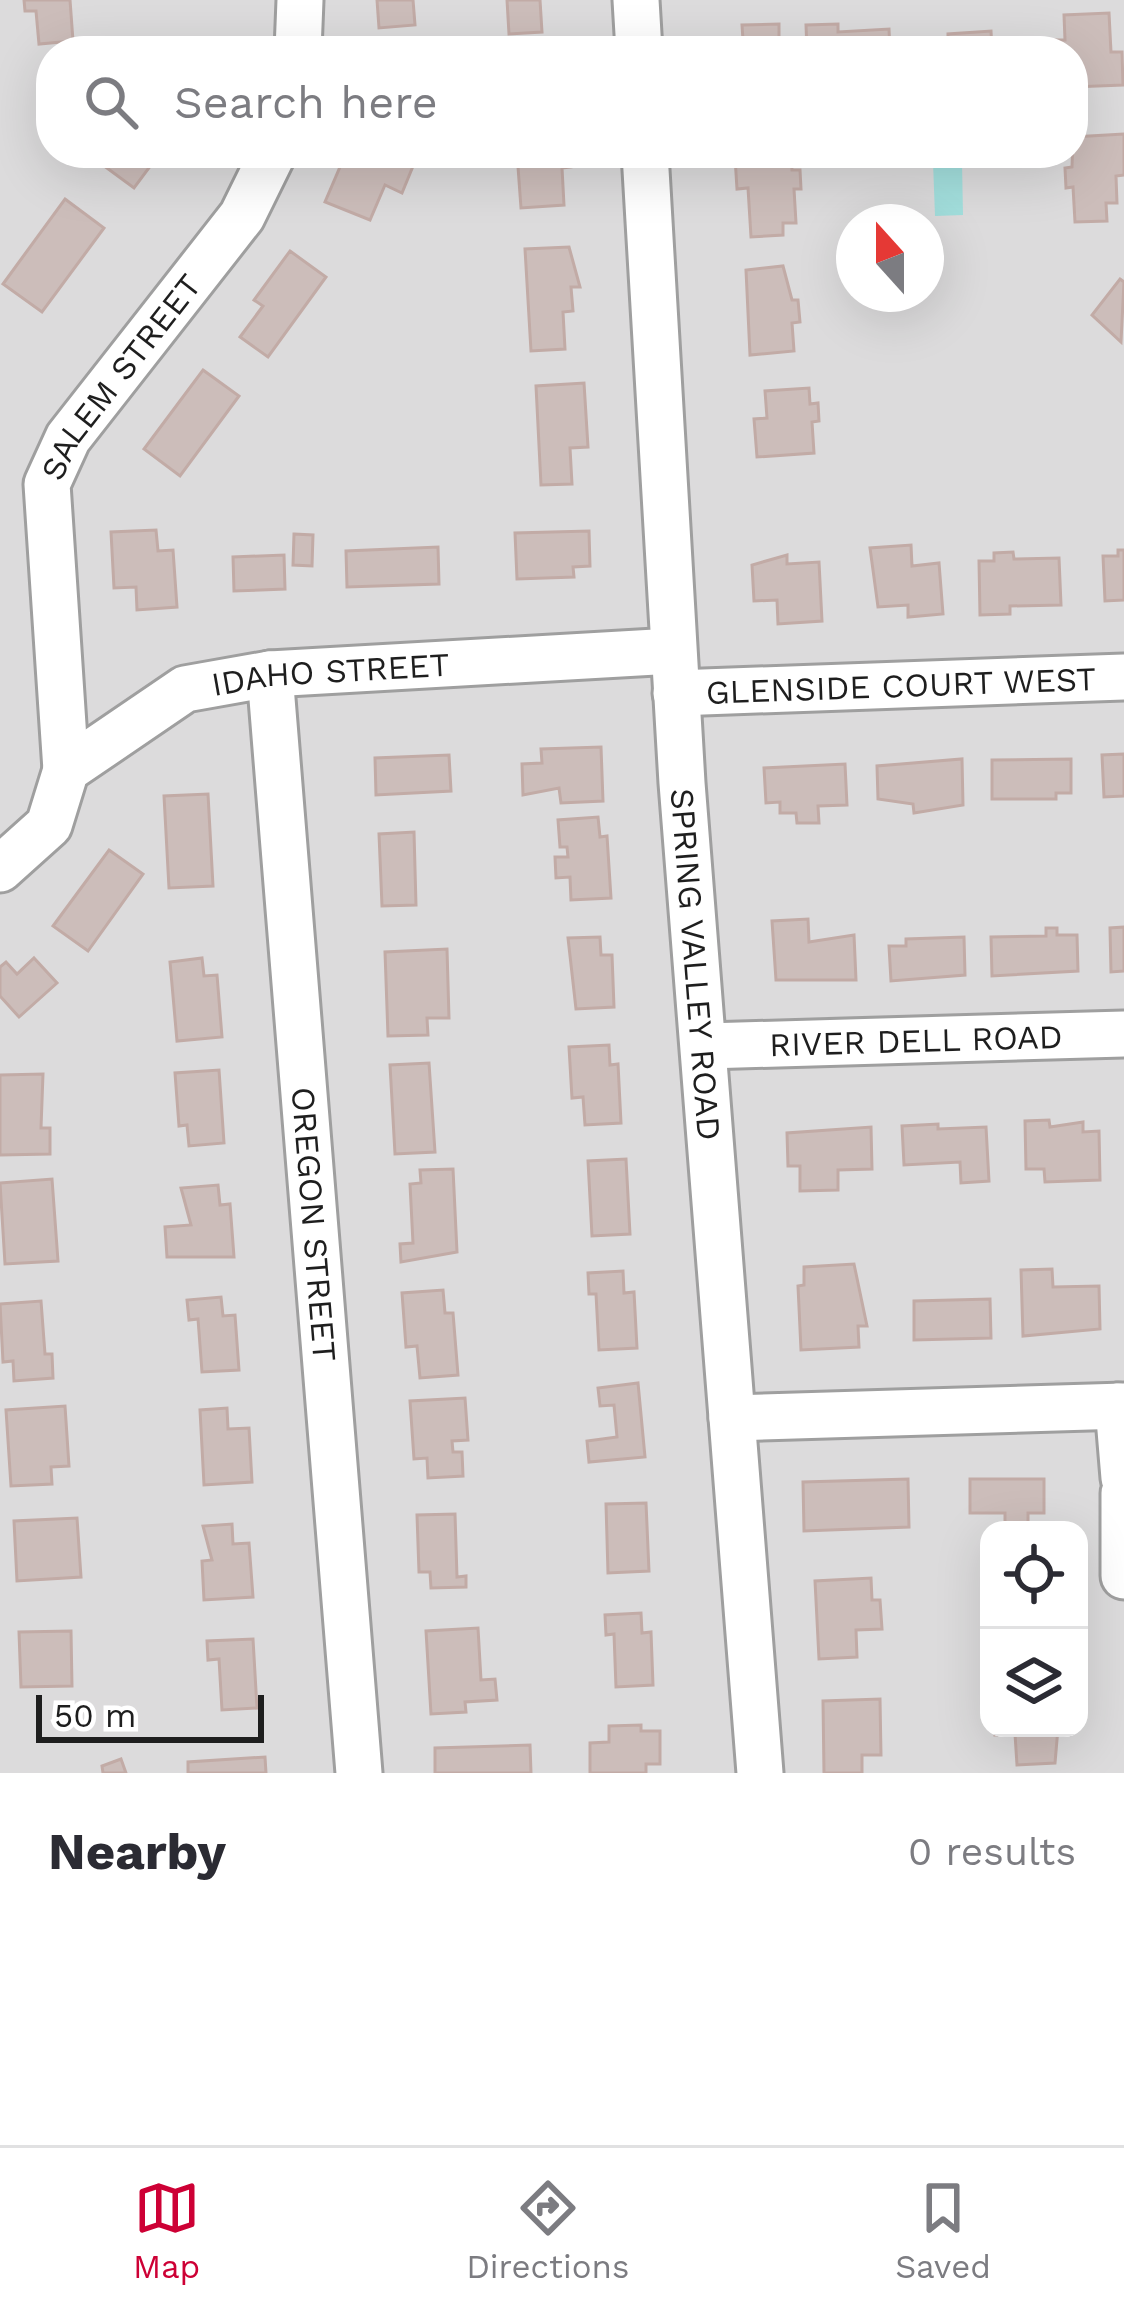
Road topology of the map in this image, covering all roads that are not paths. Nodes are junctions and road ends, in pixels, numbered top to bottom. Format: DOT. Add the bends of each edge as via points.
graph roads {
  1 [pos="300,0"];
  2 [pos="636,0"];
  3 [pos="299,36"];
  4 [pos="638,36"];
  5 [pos="266,168"];
  6 [pos="646,168"];
  7 [pos="675,672"];
  8 [pos="270,674"];
  9 [pos="1124,677"];
  10 [pos="66,770"];
  11 [pos="0,869"];
  12 [pos="1124,1034"];
  13 [pos="706,1046"];
  14 [pos="1121,1406"];
  15 [pos="732,1418"];
  16 [pos="1124,1478"];
  17 [pos="1124,1493"];
  18 [pos="1124,1576"];
  19 [pos="359,1773"];
  20 [pos="760,1773"];
  1 -- 3 [label="street"];
  2 -- 4 [label="street"];
  5 -- 10 [label="street, SALEM STREET" via="242,216 68,438 47,484"];
  6 -- 7 [label="street, SPRING VALLEY ROAD"];
  7 -- 8 [label="street, IDAHO STREET"];
  7 -- 9 [label="street, GLENSIDE COURT WEST"];
  7 -- 13 [label="street, SPRING VALLEY ROAD"];
  8 -- 10 [label="street, IDAHO STREET" via="185,689"];
  8 -- 19 [label="street, OREGON STREET"];
  10 -- 11 [label="street" via="49,825"];
  12 -- 13 [label="street, RIVER DELL ROAD"];
  13 -- 15 [label="street, SPRING VALLEY ROAD"];
  14 -- 15 [label="street"];
  14 -- 16 [label="street"];
  15 -- 20 [label="street, SPRING VALLEY ROAD"];
  17 -- 18 [label="street"];
}
